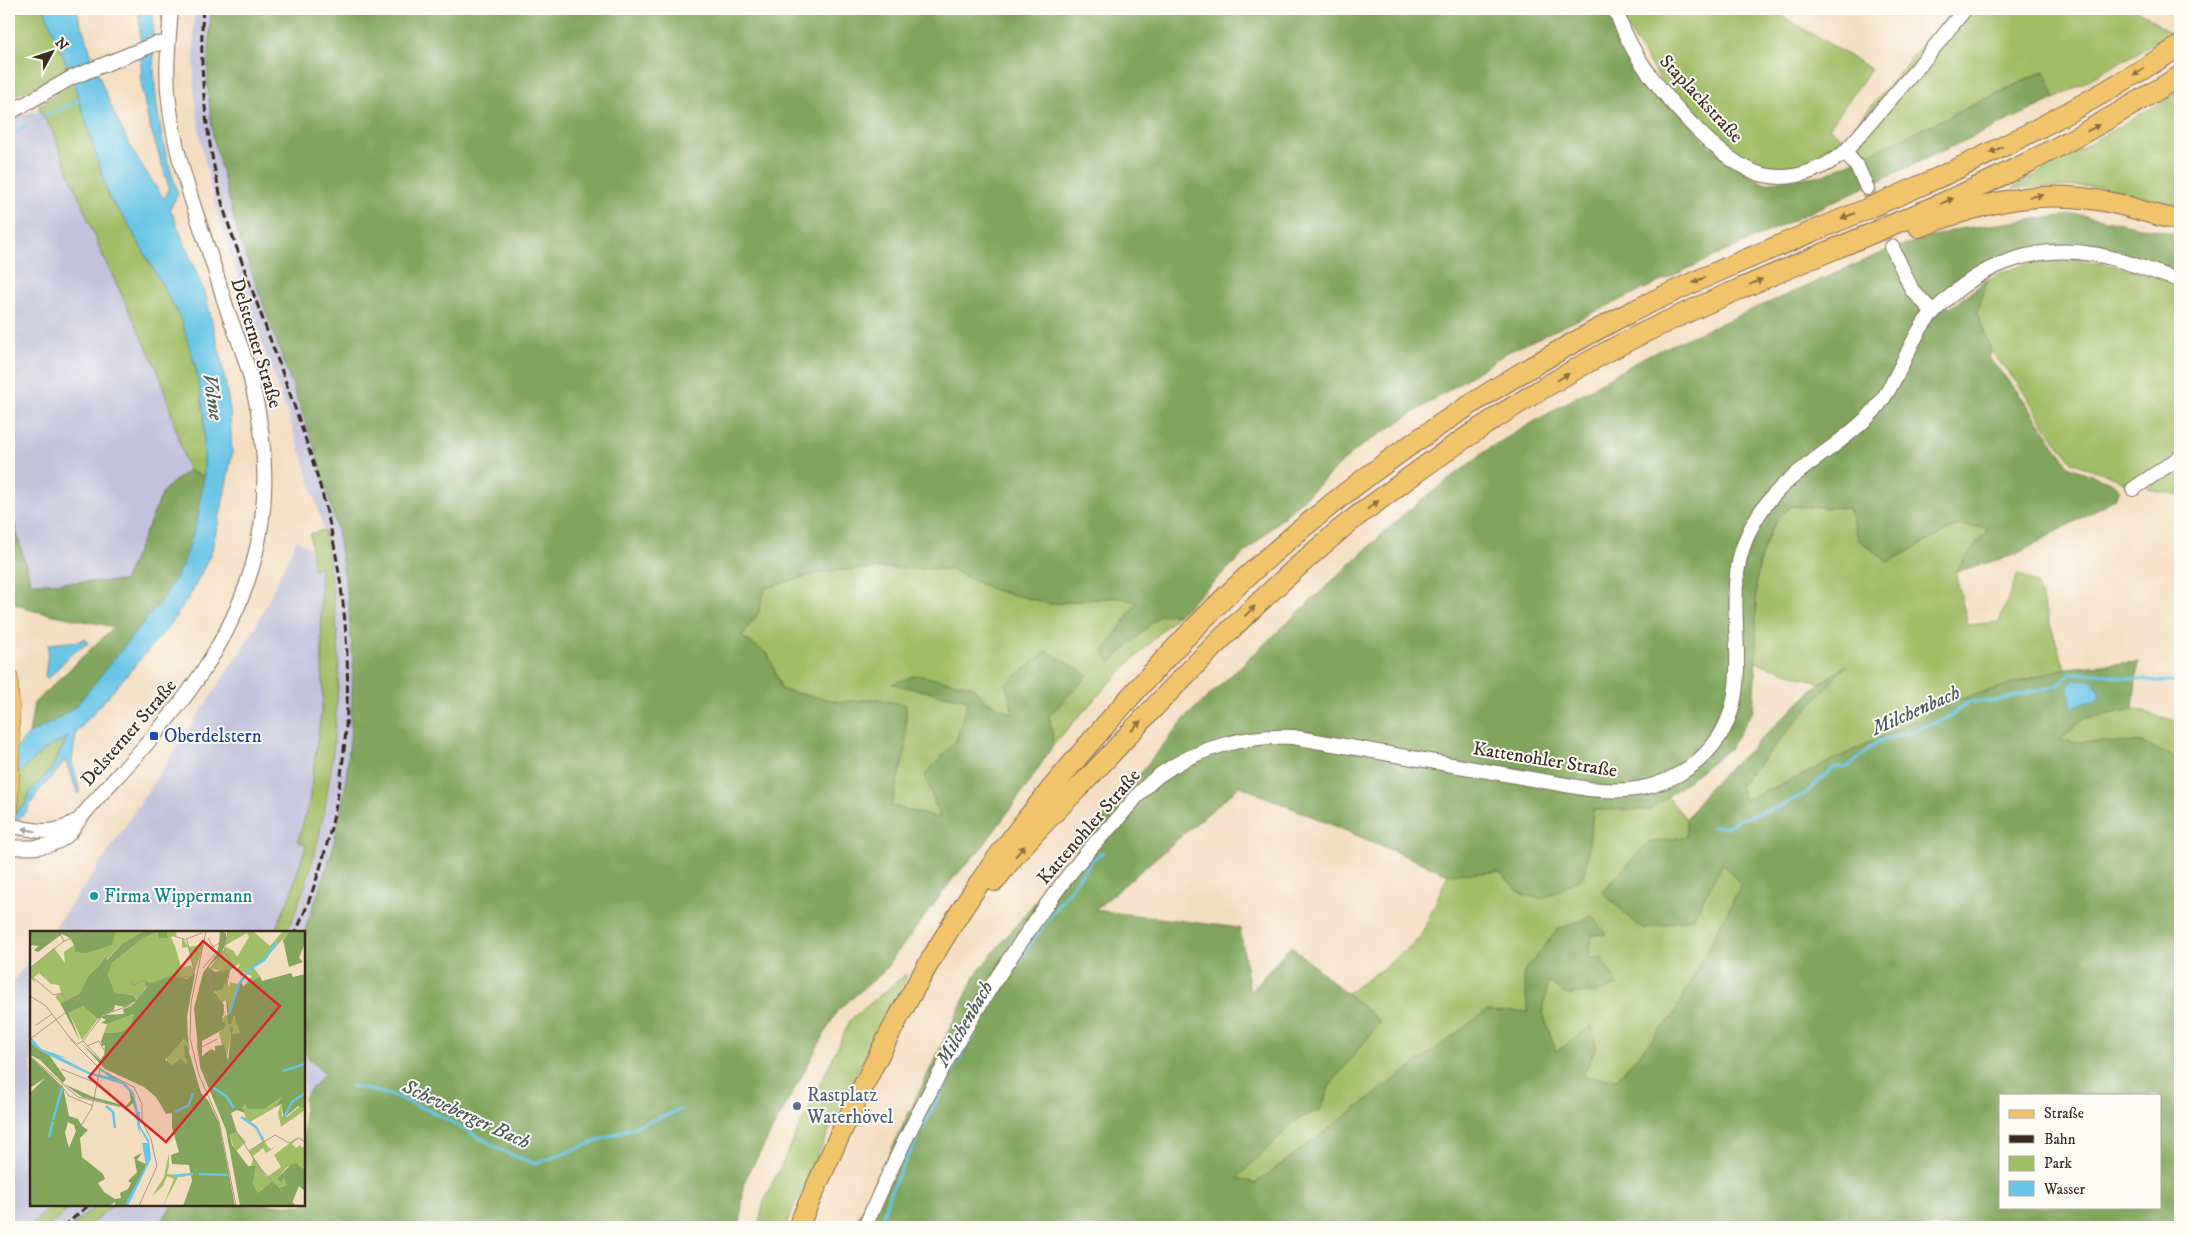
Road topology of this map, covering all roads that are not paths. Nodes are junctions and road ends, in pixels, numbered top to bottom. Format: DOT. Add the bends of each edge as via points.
graph roads {
  1 [pos="171,9"];
  2 [pos="1614,9"];
  3 [pos="1964,9"];
  4 [pos="161,44"];
  5 [pos="2180,46"];
  6 [pos="2180,76"];
  7 [pos="9,113"];
  8 [pos="1845,152"];
  9 [pos="1867,188"];
  10 [pos="2180,220"];
  11 [pos="1854,241"];
  12 [pos="1892,246"];
  13 [pos="2180,280"];
  14 [pos="1933,312"];
  15 [pos="2180,457"];
  16 [pos="2133,490"];
  17 [pos="9,678"];
  18 [pos="9,814"];
  19 [pos="81,818"];
  20 [pos="9,825"];
  21 [pos="9,848"];
  22 [pos="798,1227"];
  23 [pos="808,1227"];
  24 [pos="865,1227"];
  1 -- 4 [label="street, Delsterner Straße"];
  2 -- 8 [label="street, Staplackstraße" via="1632,47 1659,86 1713,144 1741,166 1765,175 1797,176 1832,162"];
  3 -- 8 [label="street, Staplackstraße"];
  4 -- 7 [label="street" via="71,78"];
  4 -- 19 [label="street, Delsterner Straße" via="177,151 253,385 264,446 263,508 250,576 231,623 210,662 168,721"];
  5 -- 22 [label="highway, one-way" via="2068,114 2014,142 1894,197 1738,262 1621,318 1544,360 1450,418 1328,507 1244,580 1165,658 1056,781 1000,852 957,916 897,1018"];
  11 -- 6 [label="highway, one-way" via="2028,163"];
  8 -- 9 [label="street" via="1858,168"];
  11 -- 10 [label="highway, one-way" via="1879,242 1968,209 2044,195 2070,195 2114,203"];
  23 -- 11 [label="highway, one-way" via="905,1024 964,922 1000,873 1072,794 1188,670 1269,592 1344,526 1443,452 1549,385 1630,340"];
  12 -- 14 [label="street" via="1912,290"];
  13 -- 14 [label="street, Kattenohler Straße" via="2093,254 2037,253 1981,273"];
  14 -- 24 [label="street, Kattenohler Straße" via="1922,326 1881,403 1852,431 1778,488 1757,516 1744,542 1738,566 1738,673 1732,707 1716,740 1692,766 1653,786 1607,791 1273,736 1221,746 1180,762 1154,780 1096,842 1041,911 963,1031 891,1167"];
  15 -- 16 [label="street"];
  17 -- 18 [label="main road"];
  19 -- 20 [label="street, Delsterner Straße, one-way" via="58,831 36,831"];
  19 -- 21 [label="street, Delsterner Straße" via="60,840 33,848"];
}
